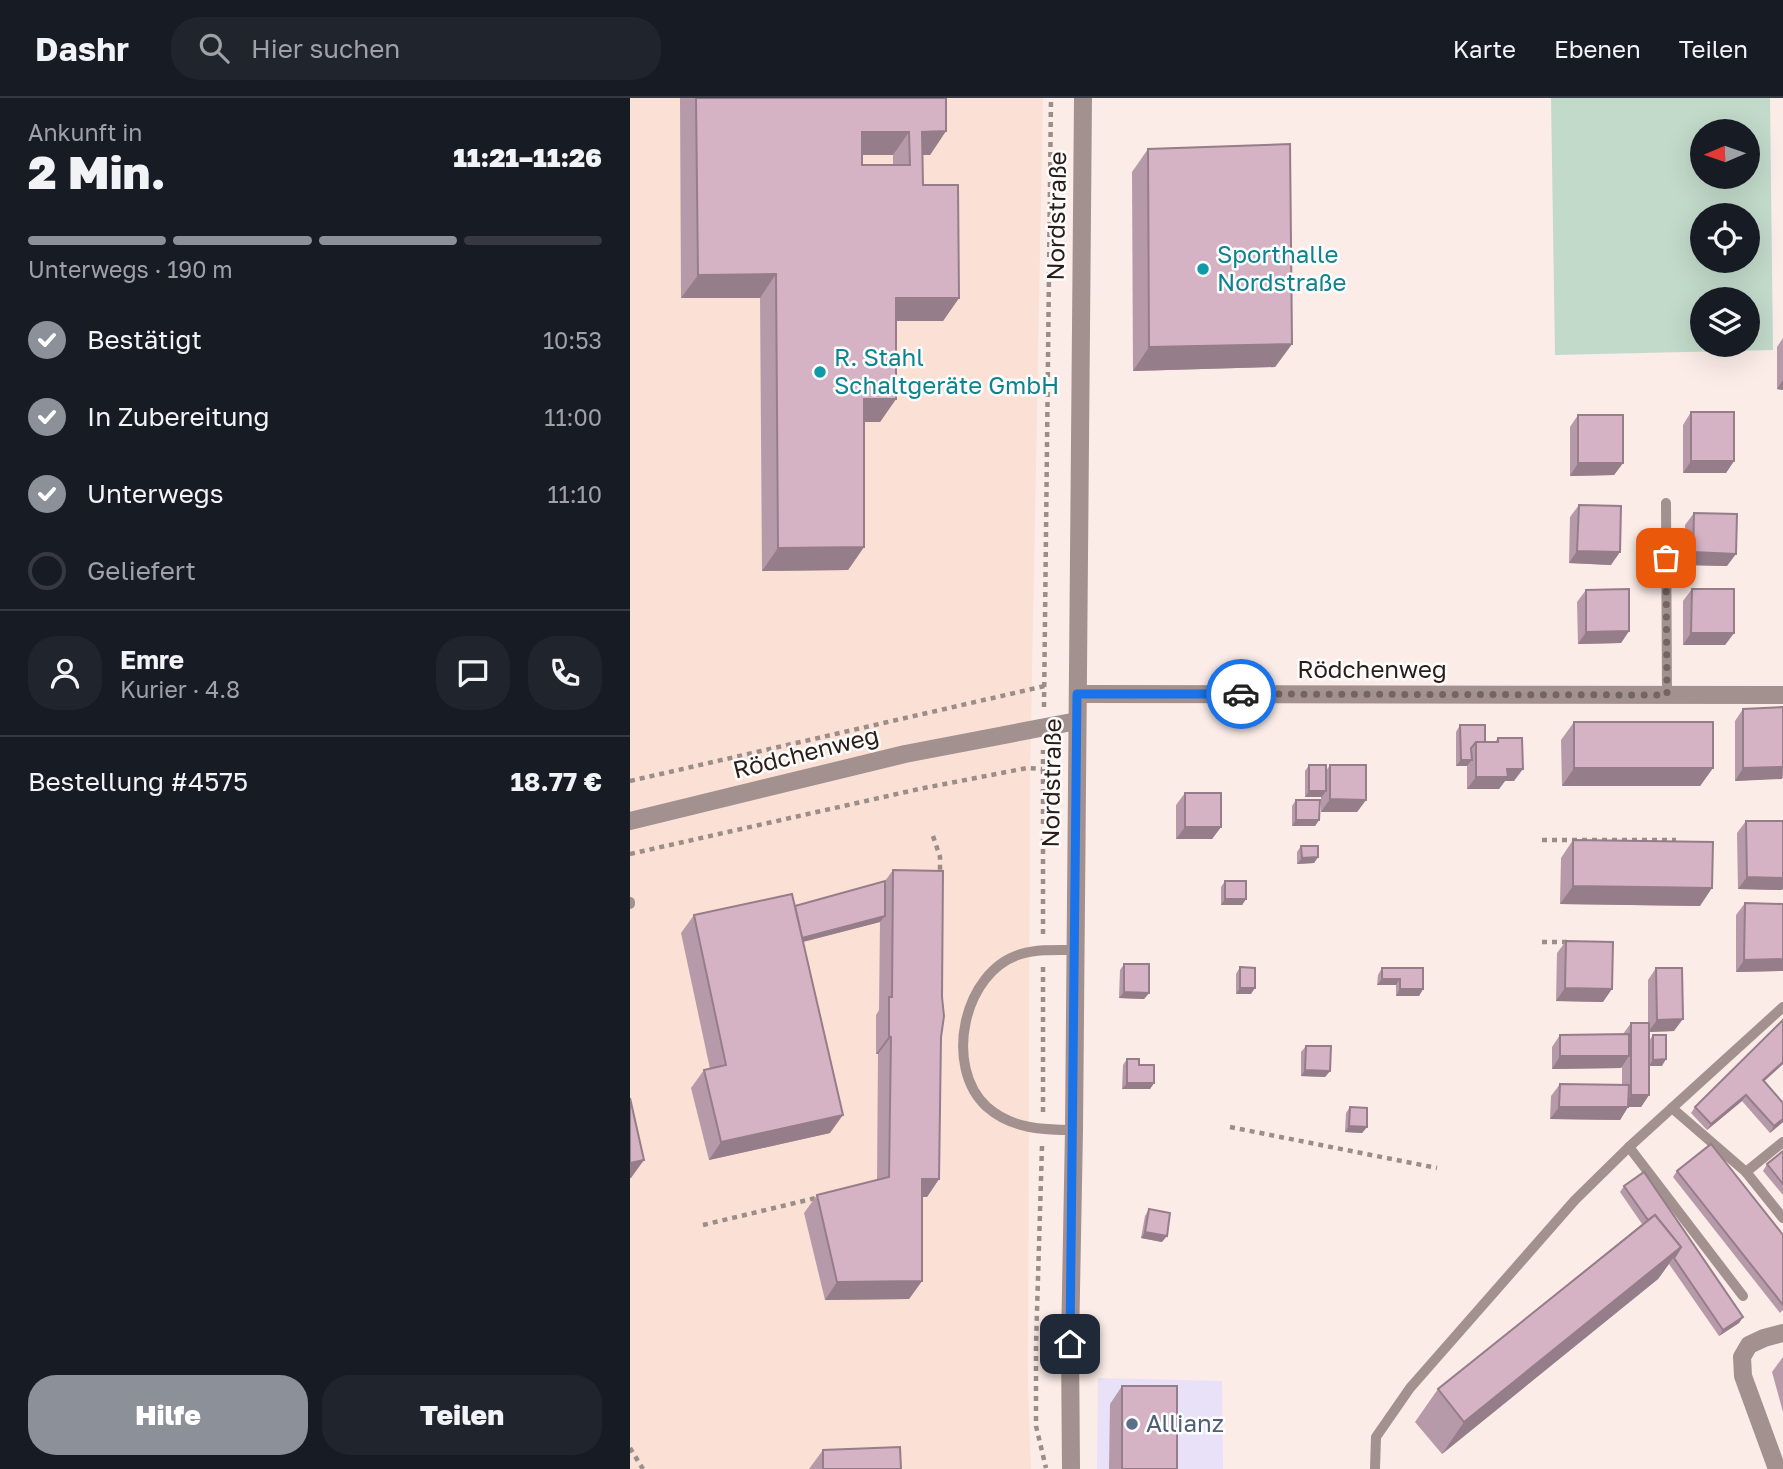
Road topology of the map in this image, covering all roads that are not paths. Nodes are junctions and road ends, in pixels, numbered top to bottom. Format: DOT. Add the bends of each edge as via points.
graph roads {
  1 [pos="1083,98"];
  2 [pos="1666,503"];
  3 [pos="1077,694"];
  4 [pos="1667,695"];
  5 [pos="1783,695"];
  6 [pos="1077,720"];
  7 [pos="630,821"];
  8 [pos="1075,950"];
  9 [pos="1783,1007"];
  10 [pos="1672,1108"];
  11 [pos="1074,1130"];
  12 [pos="1783,1142"];
  13 [pos="1629,1147"];
  14 [pos="1746,1172"];
  15 [pos="1783,1218"];
  16 [pos="1743,1296"];
  17 [pos="1783,1333"];
  18 [pos="1071,1469"];
  19 [pos="1375,1469"];
  20 [pos="1777,1469"];
  1 -- 3 [label="street, Nordstraße"];
  2 -- 4 [label="lane"];
  3 -- 4 [label="street, Rödchenweg"];
  3 -- 6 [label="street, Nordstraße"];
  4 -- 5 [label="street, Rödchenweg"];
  6 -- 7 [label="street, Rödchenweg" via="905,754"];
  6 -- 8 [label="street, Nordstraße"];
  8 -- 11 [label="street, Nordstraße"];
  8 -- 11 [label="lane" via="1020,954 996,967 974,996 963,1034 969,1078 988,1107 1020,1126"];
  9 -- 10 [label="lane"];
  10 -- 13 [label="lane"];
  10 -- 14 [label="lane"];
  11 -- 18 [label="street, Nordstraße"];
  12 -- 14 [label="lane"];
  13 -- 16 [label="lane"];
  13 -- 19 [label="lane" via="1575,1200 1410,1388 1376,1437"];
  14 -- 15 [label="lane"];
  17 -- 20 [label="street" via="1749,1345 1742,1357 1743,1376"];
}
